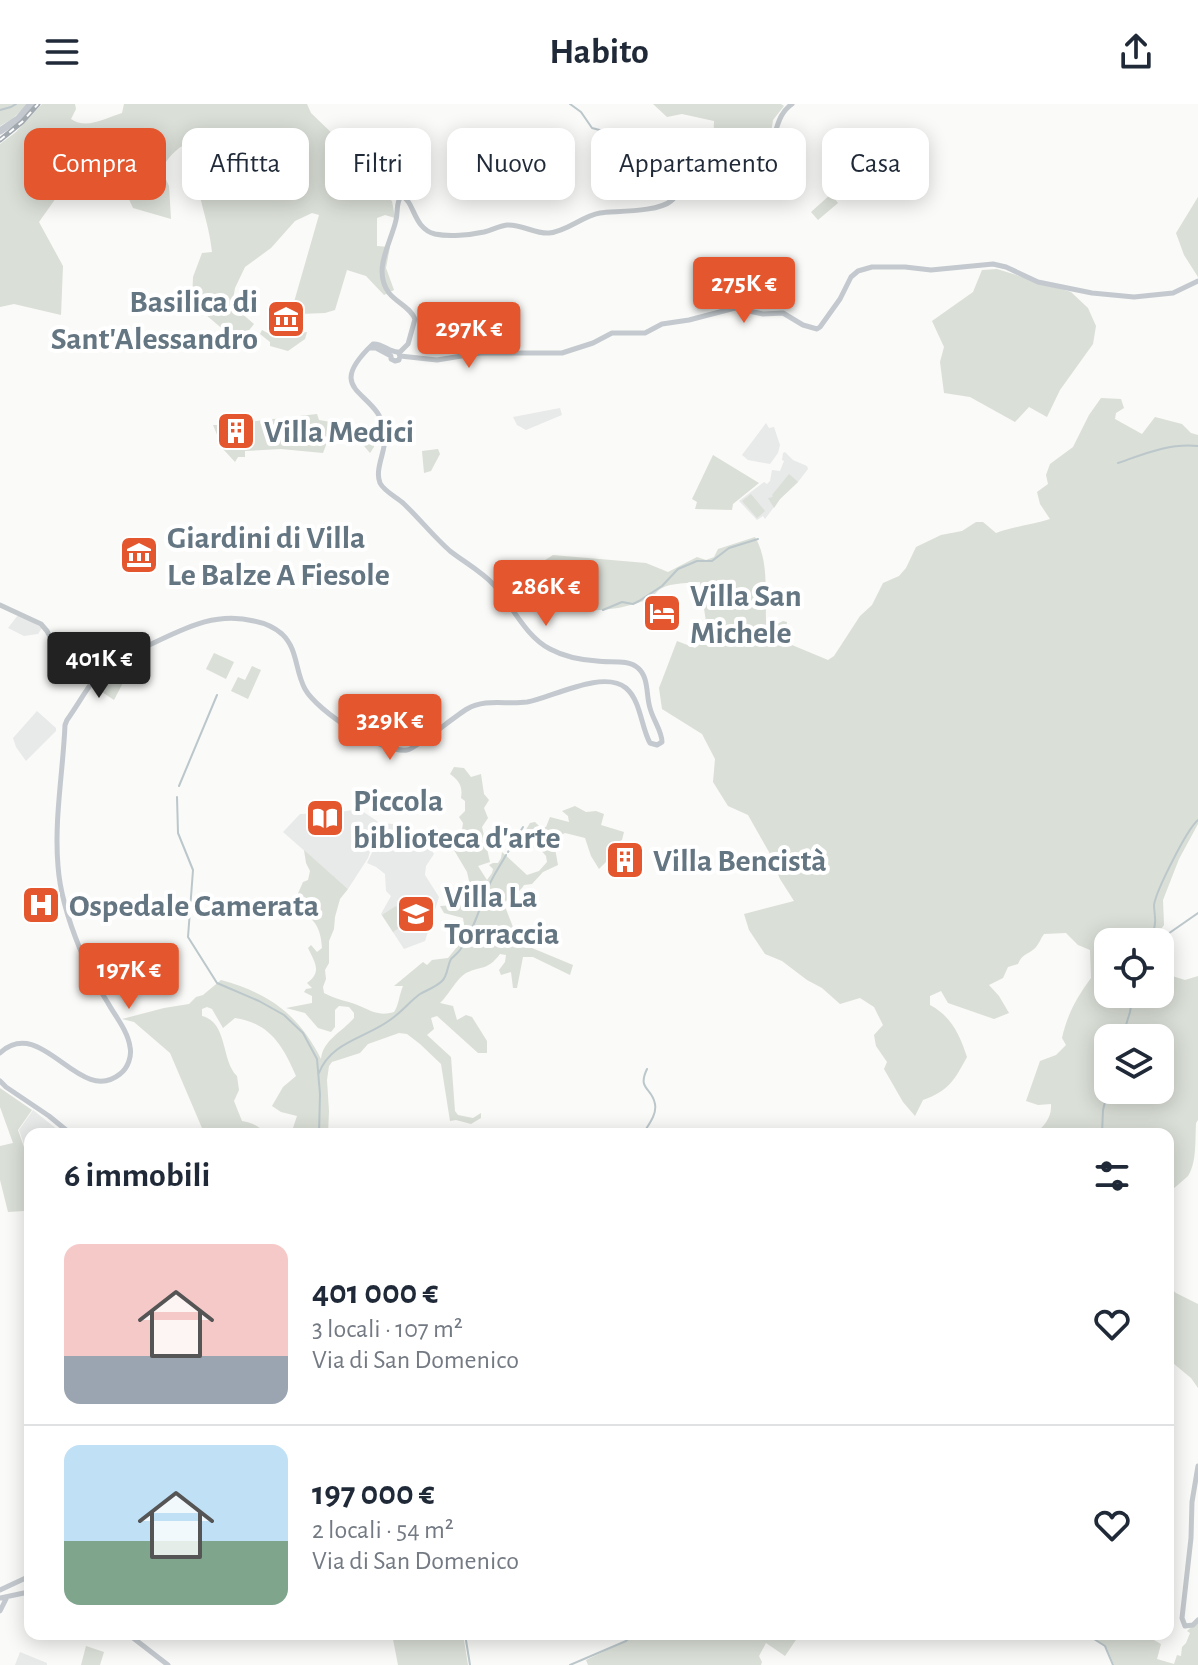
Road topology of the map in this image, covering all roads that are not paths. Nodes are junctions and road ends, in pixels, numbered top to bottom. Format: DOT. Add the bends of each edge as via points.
graph roads {
  1 [pos="31,104"];
  2 [pos="792,104"];
  3 [pos="0,131"];
  4 [pos="1198,281"];
  5 [pos="396,354"];
  6 [pos="0,605"];
  7 [pos="95,680"];
  8 [pos="0,1053"];
  9 [pos="0,1081"];
  10 [pos="63,1128"];
  11 [pos="1198,1466"];
  12 [pos="24,1582"];
  13 [pos="0,1590"];
  14 [pos="24,1594"];
  15 [pos="8,1596"];
  16 [pos="0,1598"];
  17 [pos="0,1611"];
  18 [pos="1198,1620"];
  19 [pos="136,1640"];
  20 [pos="168,1665"];
  1 -- 3 [label="main road"];
  2 -- 5 [label="street" via="759,155 744,159 698,154 685,164 678,193 666,205 595,214 551,232 512,225 453,235 433,234 422,226 401,196 382,271 388,292 415,322 408,344"];
  4 -- 5 [label="main road" via="1173,293 1134,297 1038,282 997,264 929,270 872,267 851,277 817,329 783,313 735,308 660,324 645,333 615,332 559,353 431,360"];
  5 -- 7 [label="main road" via="375,344 350,376 384,429 381,485 492,583 543,645 573,657 641,670 662,742 650,743 632,695 609,682 525,702 475,705 411,749 395,748 351,730 321,706 305,690 285,637 270,626 241,618 194,624 111,662"];
  6 -- 7 [label="street" via="41,624 56,648"];
  7 -- 8 [label="main road" via="65,729 57,864 80,950 127,1035 128,1064 120,1074 98,1081 32,1044 20,1042"];
  9 -- 10 [label="main road"];
  11 -- 18 [label="street" via="1182,1618 1185,1626"];
  12 -- 13 [label="main road"];
  14 -- 15 [label="main road"];
  15 -- 16 [label="main road"];
  15 -- 17 [label="main road"];
  19 -- 20 [label="main road"];
}
